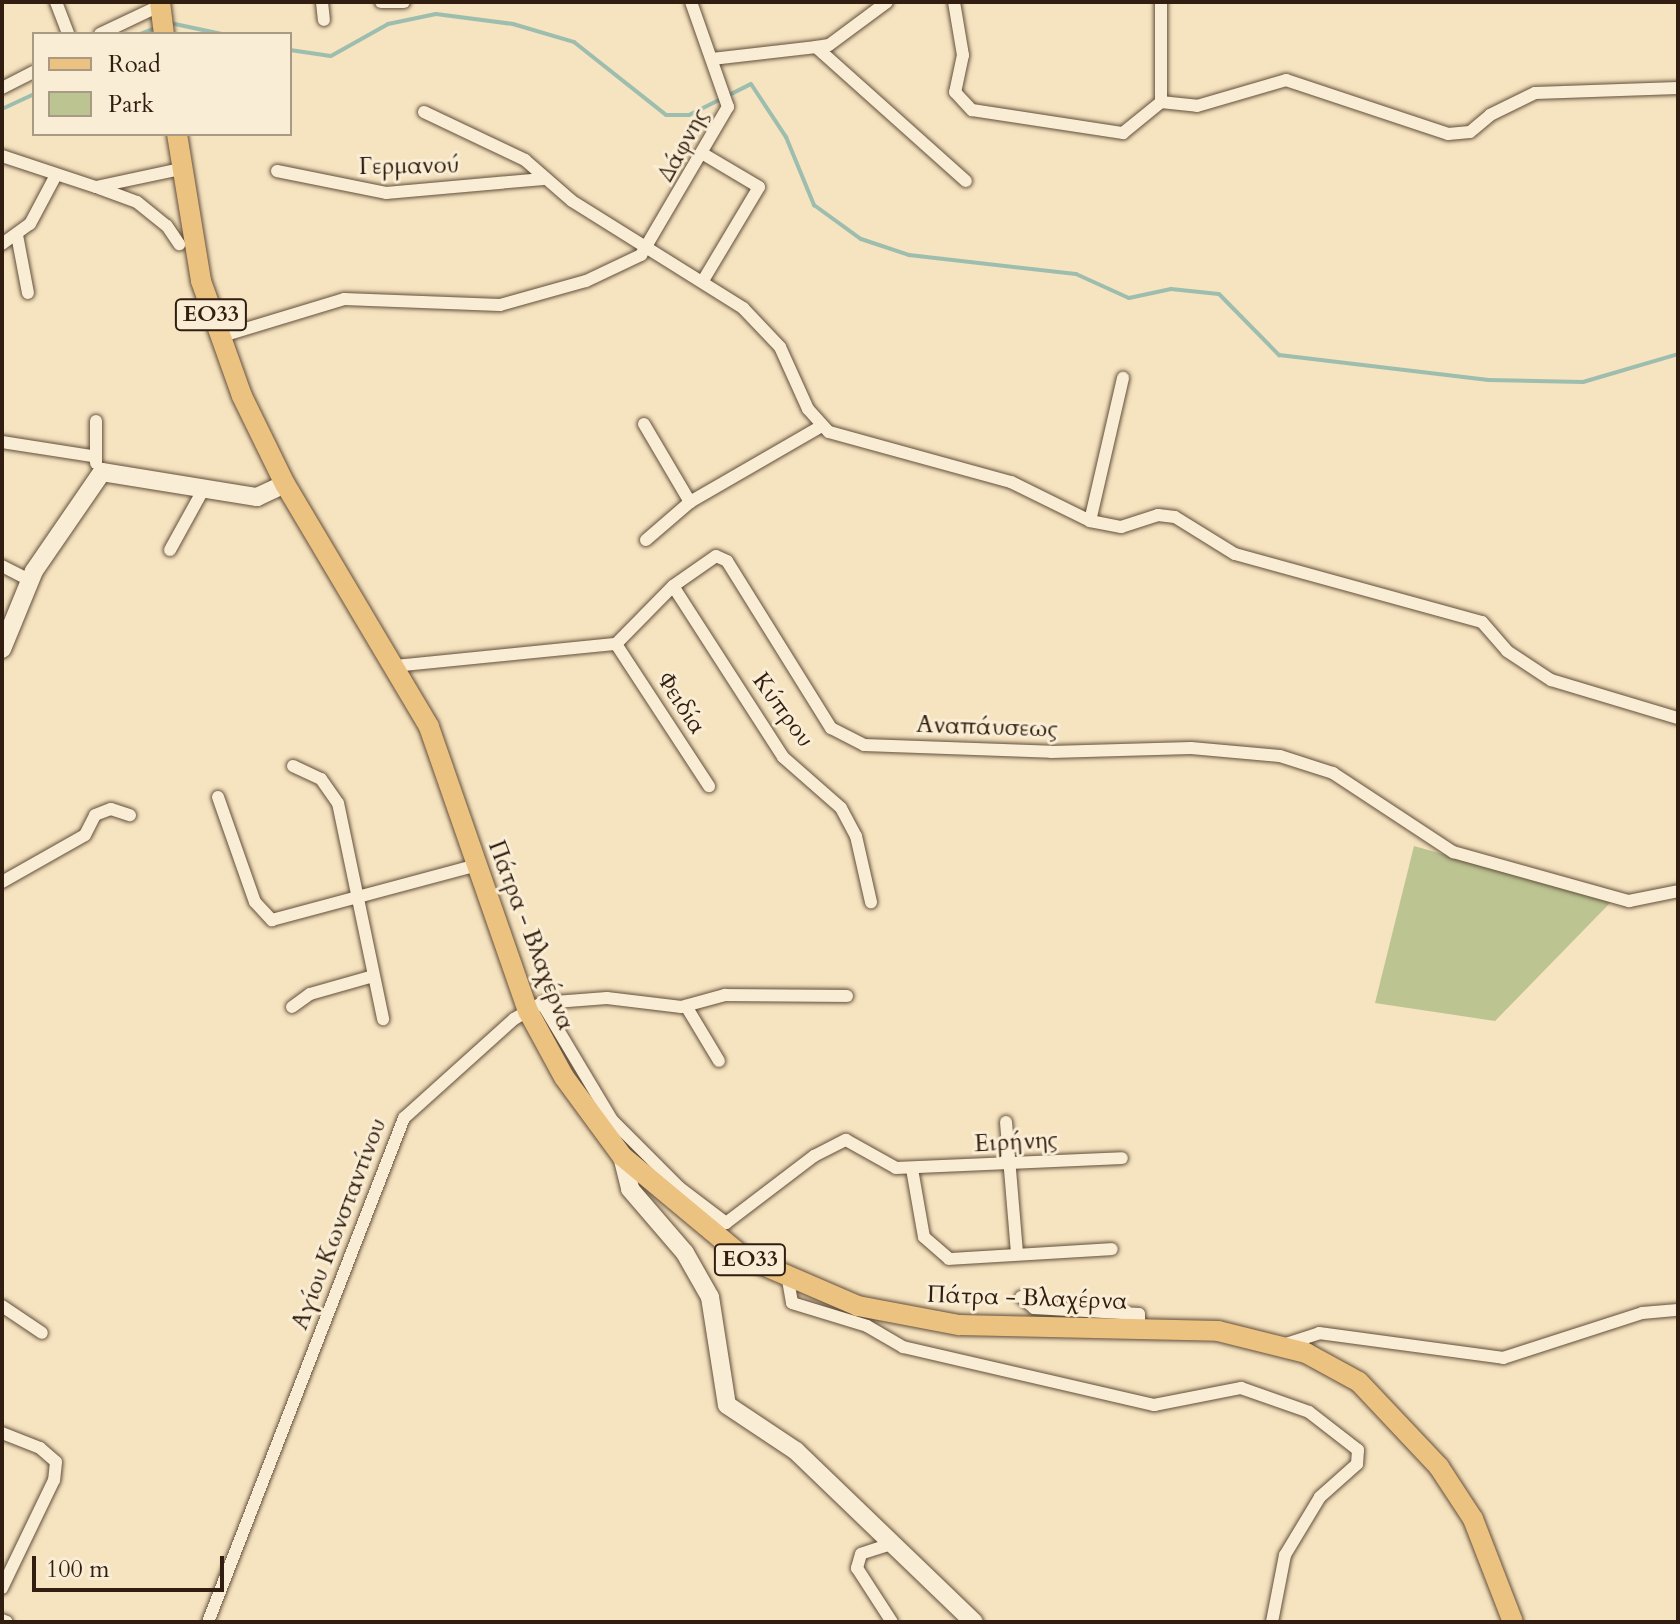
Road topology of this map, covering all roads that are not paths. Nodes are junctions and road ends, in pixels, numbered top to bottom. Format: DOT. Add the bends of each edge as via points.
graph roads {
  1 [pos="56,2"];
  2 [pos="322,2"];
  3 [pos="381,2"];
  4 [pos="404,2"];
  5 [pos="691,2"];
  6 [pos="887,2"];
  7 [pos="954,2"];
  8 [pos="1161,2"];
  9 [pos="162,14"];
  10 [pos="324,20"];
  11 [pos="67,32"];
  12 [pos="106,32"];
  13 [pos="816,47"];
  14 [pos="712,59"];
  15 [pos="32,73"];
  16 [pos="2,88"];
  17 [pos="1678,88"];
  18 [pos="1161,102"];
  19 [pos="424,112"];
  20 [pos="177,136"];
  21 [pos="705,155"];
  22 [pos="2,156"];
  23 [pos="181,169"];
  24 [pos="277,171"];
  25 [pos="56,175"];
  26 [pos="543,179"];
  27 [pos="966,181"];
  28 [pos="96,187"];
  29 [pos="17,235"];
  30 [pos="2,244"];
  31 [pos="179,244"];
  32 [pos="649,246"];
  33 [pos="704,279"];
  34 [pos="28,293"];
  35 [pos="219,337"];
  36 [pos="1123,378"];
  37 [pos="96,421"];
  38 [pos="644,424"];
  39 [pos="820,427"];
  40 [pos="2,442"];
  41 [pos="91,456"];
  42 [pos="102,472"];
  43 [pos="285,484"];
  44 [pos="202,492"];
  45 [pos="690,502"];
  46 [pos="1090,521"];
  47 [pos="646,540"];
  48 [pos="170,550"];
  49 [pos="2,566"];
  50 [pos="30,580"];
  51 [pos="673,586"];
  52 [pos="616,644"];
  53 [pos="2,649"];
  54 [pos="394,666"];
  55 [pos="1678,718"];
  56 [pos="293,766"];
  57 [pos="709,786"];
  58 [pos="218,797"];
  59 [pos="130,815"];
  60 [pos="473,866"];
  61 [pos="2,882"];
  62 [pos="1678,891"];
  63 [pos="358,897"];
  64 [pos="871,902"];
  65 [pos="373,976"];
  66 [pos="847,996"];
  67 [pos="686,1006"];
  68 [pos="292,1007"];
  69 [pos="535,1007"];
  70 [pos="383,1019"];
  71 [pos="719,1061"];
  72 [pos="1006,1122"];
  73 [pos="622,1156"];
  74 [pos="1122,1158"];
  75 [pos="1010,1165"];
  76 [pos="912,1169"];
  77 [pos="1112,1249"];
  78 [pos="1017,1252"];
  79 [pos="788,1280"];
  80 [pos="1021,1297"];
  81 [pos="2,1306"];
  82 [pos="1678,1310"];
  83 [pos="1139,1329"];
  84 [pos="42,1333"];
  85 [pos="1286,1344"];
  86 [pos="2,1433"];
  87 [pos="888,1545"];
  88 [pos="2,1588"];
  89 [pos="208,1622"];
  90 [pos="892,1622"];
  91 [pos="974,1622"];
  92 [pos="1272,1622"];
  93 [pos="1513,1622"];
  1 -- 11 [label="street"];
  2 -- 10 [label="street"];
  3 -- 4 [label="street"];
  5 -- 14 [label="street, Δάφνης"];
  6 -- 13 [label="street" via="829,45"];
  7 -- 18 [label="street" via="963,55 955,92 978,114 1123,133"];
  8 -- 18 [label="street"];
  9 -- 12 [label="street"];
  13 -- 14 [label="street"];
  13 -- 27 [label="street"];
  14 -- 21 [label="street, Δάφνης" via="726,98 725,118"];
  15 -- 16 [label="street"];
  17 -- 18 [label="street" via="1535,93 1502,107 1470,132 1448,134 1298,81 1253,86 1197,106"];
  19 -- 26 [label="street" via="519,157"];
  20 -- 23 [label="main road, ΕΟ33"];
  21 -- 32 [label="street, Δάφνης"];
  21 -- 33 [label="street" via="759,187"];
  22 -- 25 [label="street"];
  23 -- 28 [label="street"];
  23 -- 35 [label="main road, ΕΟ33" via="201,281"];
  24 -- 26 [label="street, Γερμανού" via="386,193"];
  25 -- 28 [label="street"];
  25 -- 29 [label="street" via="30,224"];
  26 -- 32 [label="street"];
  28 -- 31 [label="street" via="137,202"];
  29 -- 30 [label="street"];
  29 -- 34 [label="street"];
  32 -- 33 [label="street"];
  32 -- 35 [label="street" via="586,281 500,305 344,299"];
  33 -- 39 [label="street" via="780,347"];
  35 -- 43 [label="main road, ΕΟ33"];
  36 -- 46 [label="street"];
  37 -- 41 [label="street"];
  38 -- 45 [label="street"];
  39 -- 45 [label="street"];
  39 -- 46 [label="street" via="1011,482"];
  40 -- 41 [label="street"];
  41 -- 42 [label="street"];
  42 -- 44 [label="main road"];
  42 -- 50 [label="main road"];
  43 -- 44 [label="main road" via="257,497"];
  43 -- 54 [label="main road, Πάτρα - Βλαχέρνα / ΕΟ33"];
  44 -- 48 [label="street"];
  45 -- 47 [label="street"];
  46 -- 55 [label="street" via="1121,527 1158,515 1175,517 1235,554 1482,622 1507,651 1551,680"];
  49 -- 50 [label="street"];
  50 -- 53 [label="main road"];
  51 -- 52 [label="street, Αναπάυσεως"];
  51 -- 62 [label="street, Αναπάυσεως" via="707,558 727,561 831,728 864,745 1051,752 1191,748 1280,756 1333,773 1453,852 1629,901"];
  51 -- 64 [label="street, Κύπρου" via="783,757 841,808 856,836"];
  52 -- 54 [label="street"];
  52 -- 57 [label="street, Φειδία"];
  54 -- 60 [label="main road, Πάτρα - Βλαχέρνα / ΕΟ33" via="429,727"];
  56 -- 63 [label="street" via="321,779 338,803"];
  58 -- 63 [label="street" via="266,916 278,920"];
  59 -- 61 [label="street" via="111,809 95,815 85,835"];
  60 -- 63 [label="street"];
  60 -- 69 [label="main road, Πάτρα - Βλαχέρνα / ΕΟ33"];
  63 -- 65 [label="street"];
  65 -- 68 [label="street" via="310,994"];
  65 -- 70 [label="street"];
  66 -- 67 [label="street" via="715,995"];
  67 -- 69 [label="street" via="607,998"];
  67 -- 71 [label="street"];
  69 -- 73 [label="main road, Πάτρα - Βλαχέρνα / ΕΟ33" via="564,1077"];
  69 -- 76 [label="street, Ειρήνης" via="612,1120 672,1181 726,1223 796,1169 846,1140 885,1164"];
  69 -- 89 [label="street, Αγίου Κωνσταντίνου" via="396,1128"];
  72 -- 75 [label="street"];
  73 -- 79 [label="main road, Πάτρα - Βλαχέρνα / ΕΟ33" via="706,1231"];
  73 -- 87 [label="main road" via="630,1189 685,1253 710,1297 727,1405 796,1451"];
  74 -- 75 [label="street, Ειρήνης"];
  75 -- 76 [label="street, Ειρήνης"];
  75 -- 78 [label="street"];
  76 -- 78 [label="street" via="924,1237 936,1251 949,1259"];
  77 -- 78 [label="street"];
  79 -- 83 [label="main road, Πάτρα - Βλαχέρνα / ΕΟ33" via="922,1321"];
  79 -- 92 [label="street" via="792,1303 867,1326 903,1347 1154,1405 1241,1388 1309,1412 1358,1450 1357,1464 1320,1497 1285,1555"];
  80 -- 83 [label="street" via="1049,1310 1139,1314"];
  81 -- 84 [label="street"];
  82 -- 85 [label="street" via="1642,1313 1503,1358 1319,1333"];
  83 -- 85 [label="main road, Πάτρα - Βλαχέρνα / ΕΟ33" via="1218,1331"];
  85 -- 93 [label="main road, Πάτρα - Βλαχέρνα / ΕΟ33" via="1359,1382 1419,1443 1473,1519"];
  86 -- 88 [label="street" via="40,1448 56,1462 54,1480"];
  87 -- 90 [label="street" via="861,1554 857,1568"];
  87 -- 91 [label="main road"];
}
